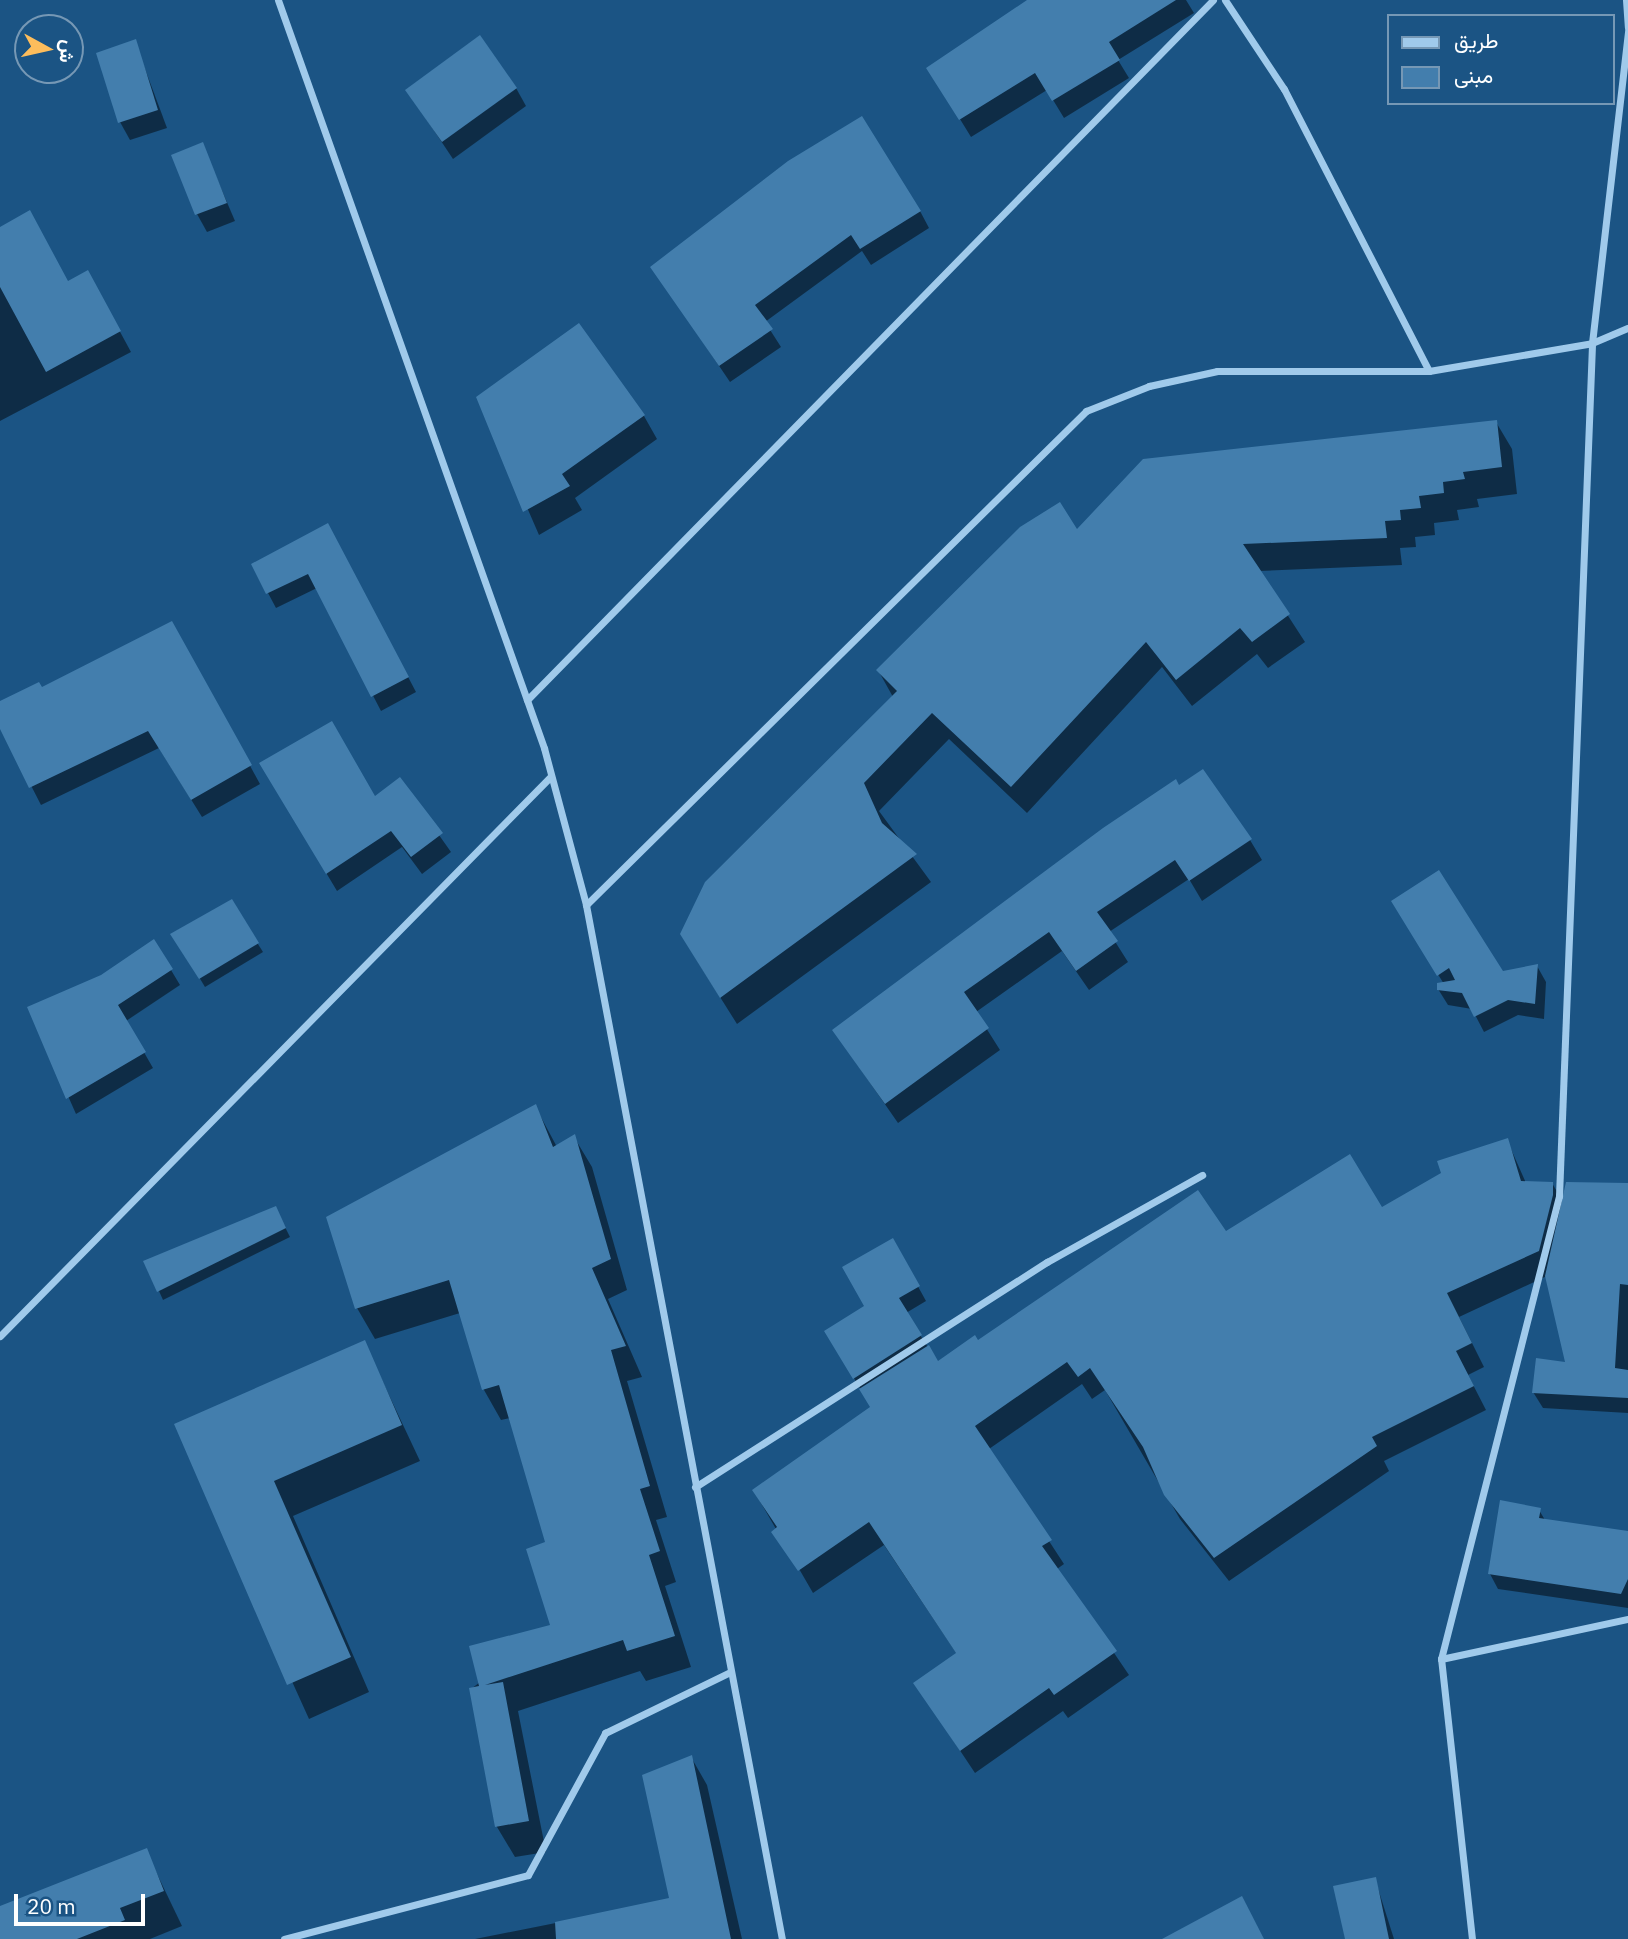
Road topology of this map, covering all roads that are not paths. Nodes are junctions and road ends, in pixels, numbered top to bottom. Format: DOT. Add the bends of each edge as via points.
graph roads {
  1 [pos="278,0"];
  2 [pos="1213,0"];
  3 [pos="1225,0"];
  4 [pos="1626,0"];
  5 [pos="1628,28"];
  6 [pos="1628,328"];
  7 [pos="1592,343"];
  8 [pos="1429,371"];
  9 [pos="527,700"];
  10 [pos="551,777"];
  11 [pos="586,905"];
  12 [pos="1202,1175"];
  13 [pos="0,1336"];
  14 [pos="695,1487"];
  15 [pos="1628,1619"];
  16 [pos="1441,1660"];
  17 [pos="730,1672"];
  18 [pos="285,1939"];
  19 [pos="782,1939"];
  20 [pos="1472,1939"];
  1 -- 9 [label="street"];
  2 -- 9 [label="street"];
  3 -- 8 [label="street" via="1284,89"];
  4 -- 5 [label="street"];
  5 -- 7 [label="street"];
  6 -- 7 [label="street"];
  7 -- 8 [label="street"];
  7 -- 16 [label="street" via="1559,1196"];
  8 -- 11 [label="street" via="1217,371 1149,386 1086,411"];
  9 -- 10 [label="street"];
  10 -- 11 [label="street"];
  10 -- 13 [label="street"];
  11 -- 14 [label="street"];
  12 -- 14 [label="street" via="1047,1262"];
  14 -- 17 [label="street"];
  15 -- 16 [label="street"];
  16 -- 20 [label="street"];
  17 -- 18 [label="street" via="605,1733 528,1875"];
  17 -- 19 [label="street"];
}
